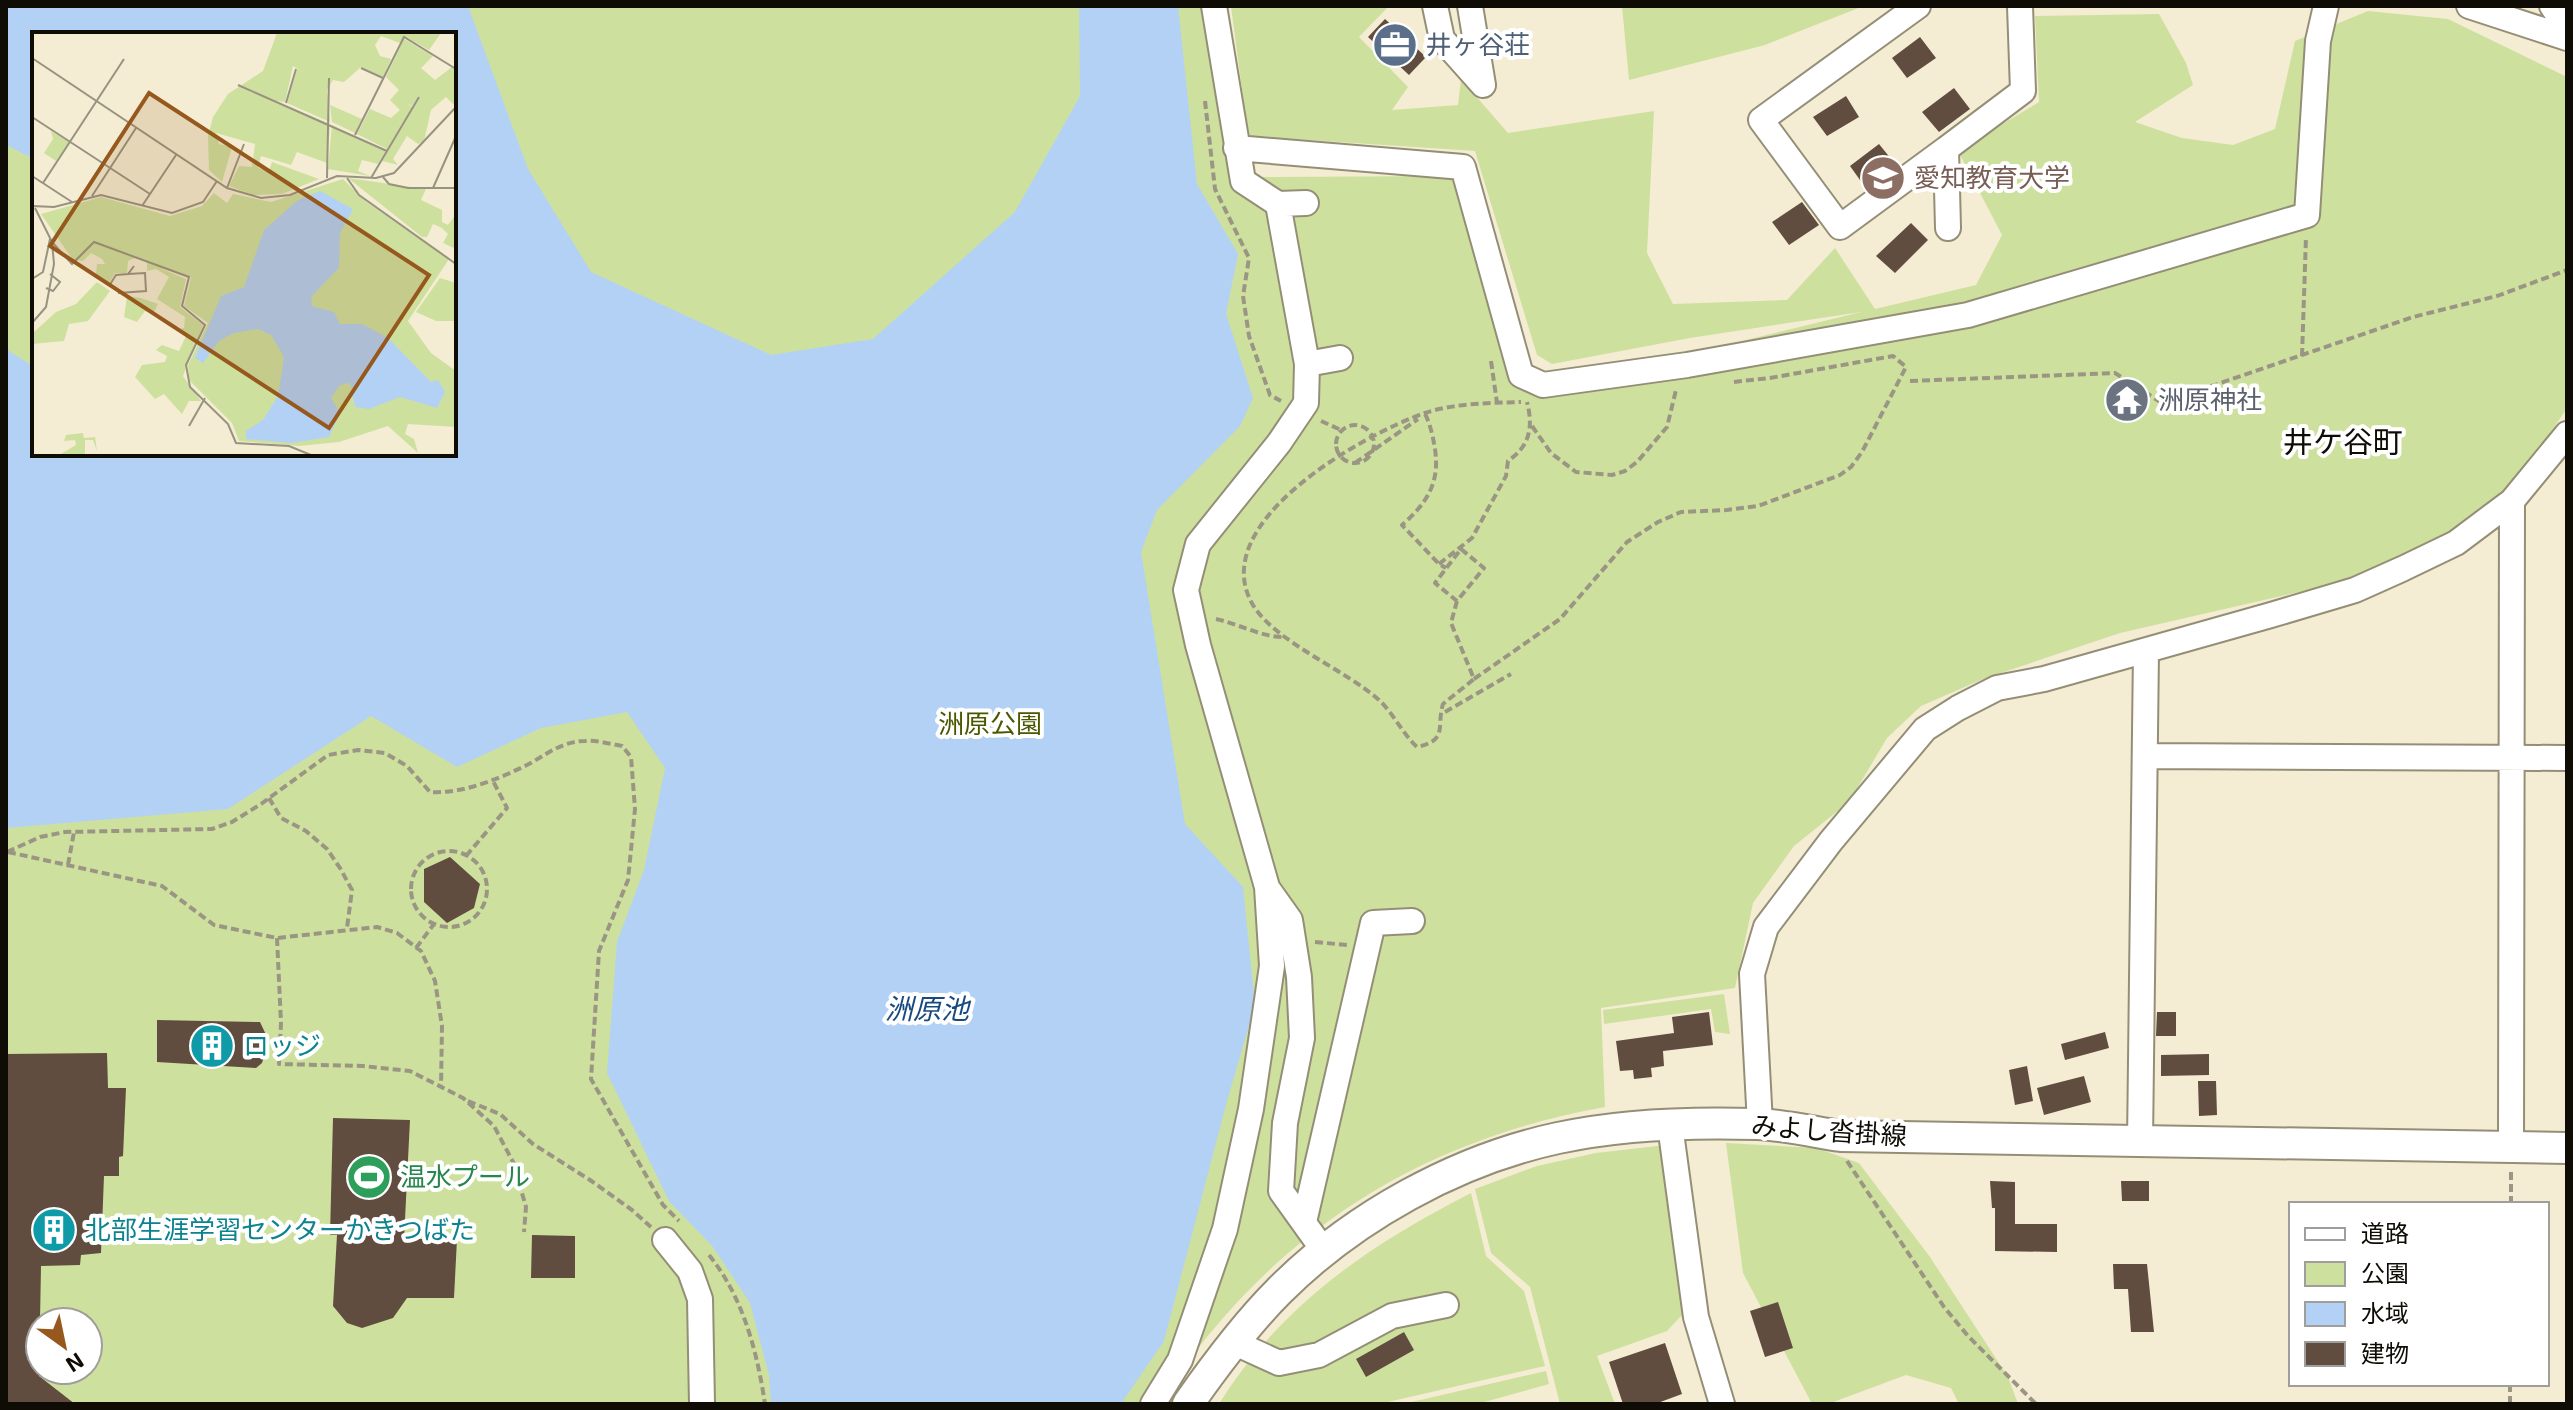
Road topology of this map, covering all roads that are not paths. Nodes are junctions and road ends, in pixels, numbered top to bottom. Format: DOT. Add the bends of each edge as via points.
graph roads {
  1 [pos="1214,6"];
  2 [pos="1435,6"];
  3 [pos="1470,6"];
  4 [pos="1918,6"];
  5 [pos="2020,6"];
  6 [pos="2326,6"];
  7 [pos="2469,6"];
  8 [pos="2552,6"];
  9 [pos="2567,28"];
  10 [pos="2567,38"];
  11 [pos="1236,148"];
  12 [pos="1946,149"];
  13 [pos="1306,203"];
  14 [pos="1278,204"];
  15 [pos="1948,228"];
  16 [pos="1340,358"];
  17 [pos="1307,364"];
  18 [pos="2567,434"];
  19 [pos="2512,501"];
  20 [pos="2146,651"];
  21 [pos="2145,756"];
  22 [pos="2512,758"];
  23 [pos="2567,758"];
  24 [pos="1267,887"];
  25 [pos="1412,921"];
  26 [pos="1760,1124"];
  27 [pos="1670,1125"];
  28 [pos="2140,1143"];
  29 [pos="2511,1147"];
  30 [pos="2567,1148"];
  31 [pos="1304,1222"];
  32 [pos="675,1234"];
  33 [pos="1324,1251"];
  34 [pos="1446,1305"];
  35 [pos="1233,1342"];
  36 [pos="702,1404"];
  37 [pos="1153,1404"];
  38 [pos="1188,1404"];
  39 [pos="1722,1404"];
  1 -- 11 [label="street"];
  2 -- 3 [label="street" via="1442,39 1483,85"];
  4 -- 12 [label="street" via="1761,120 1840,227"];
  5 -- 12 [label="street" via="2023,91"];
  6 -- 11 [label="street" via="2318,41 2307,215 1968,315 1543,385 1521,375 1463,167"];
  7 -- 10 [label="street"];
  8 -- 9 [label="street"];
  11 -- 14 [label="street" via="1243,181"];
  12 -- 15 [label="street"];
  13 -- 14 [label="street"];
  14 -- 17 [label="street"];
  16 -- 17 [label="street"];
  17 -- 24 [label="street" via="1306,403 1198,544 1186,590"];
  18 -- 19 [label="street"];
  19 -- 20 [label="street" via="2456,543 2355,590"];
  19 -- 22 [label="street"];
  20 -- 21 [label="street"];
  20 -- 26 [label="street" via="1997,688 1958,708 1925,729 1831,841 1766,927 1752,974"];
  21 -- 22 [label="street"];
  21 -- 28 [label="street"];
  22 -- 23 [label="street"];
  22 -- 29 [label="street"];
  24 -- 31 [label="street" via="1290,920 1299,977 1302,1038 1285,1123 1281,1191"];
  24 -- 37 [label="street" via="1272,966 1251,1109 1225,1229 1180,1360"];
  25 -- 31 [label="street" via="1373,923"];
  26 -- 27 [label="main road, みよし沓掛線"];
  26 -- 28 [label="main road, みよし沓掛線" via="1841,1136"];
  27 -- 33 [label="main road, みよし沓掛線" via="1557,1138 1506,1153 1404,1198"];
  27 -- 39 [label="street" via="1696,1317"];
  28 -- 29 [label="main road, みよし沓掛線"];
  29 -- 30 [label="main road, みよし沓掛線"];
  31 -- 33 [label="street"];
  32 -- 36 [label="street" via="700,1299"];
  33 -- 35 [label="main road, みよし沓掛線"];
  34 -- 35 [label="street" via="1392,1316 1319,1355 1279,1363"];
  35 -- 38 [label="main road, みよし沓掛線"];
}
